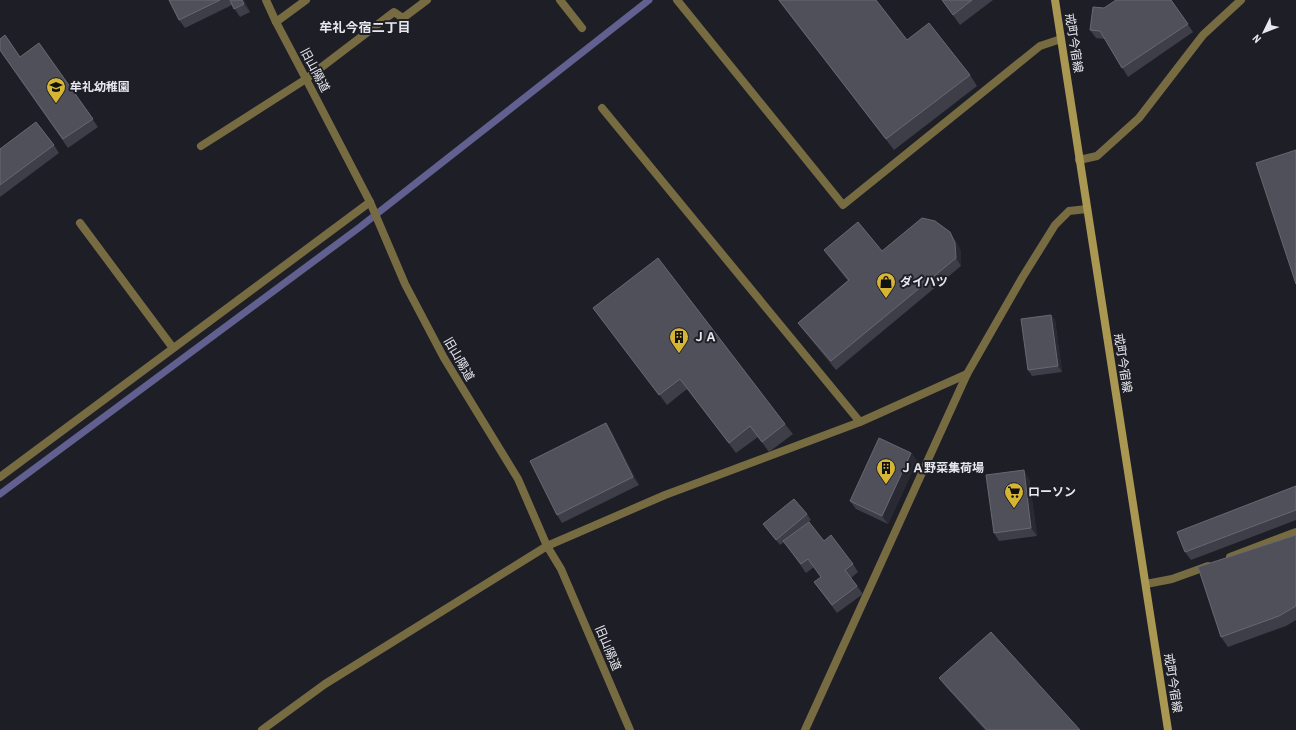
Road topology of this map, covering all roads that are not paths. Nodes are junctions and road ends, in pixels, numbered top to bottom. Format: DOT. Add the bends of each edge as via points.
graph roads {
  1 [pos="266,0"];
  2 [pos="306,0"];
  3 [pos="427,0"];
  4 [pos="560,0"];
  5 [pos="677,0"];
  6 [pos="1055,0"];
  7 [pos="1240,0"];
  8 [pos="276,22"];
  9 [pos="582,28"];
  10 [pos="1061,39"];
  11 [pos="306,79"];
  12 [pos="602,108"];
  13 [pos="201,146"];
  14 [pos="1079,160"];
  15 [pos="370,202"];
  16 [pos="1087,209"];
  17 [pos="80,223"];
  18 [pos="173,348"];
  19 [pos="967,374"];
  20 [pos="860,422"];
  21 [pos="0,477"];
  22 [pos="1296,532"];
  23 [pos="547,546"];
  24 [pos="1146,584"];
  25 [pos="262,730"];
  26 [pos="630,730"];
  27 [pos="805,730"];
  28 [pos="1168,730"];
  1 -- 8 [label="street, 旧山陽道"];
  2 -- 8 [label="street"];
  3 -- 11 [label="street" via="402,18 394,12"];
  4 -- 9 [label="street"];
  5 -- 10 [label="street" via="843,205 1040,46"];
  6 -- 10 [label="street, 戒町今宿線"];
  7 -- 14 [label="street" via="1203,35 1139,118 1097,156"];
  8 -- 11 [label="street, 旧山陽道"];
  10 -- 14 [label="street, 戒町今宿線"];
  11 -- 13 [label="street"];
  11 -- 15 [label="street, 旧山陽道"];
  12 -- 20 [label="street"];
  14 -- 16 [label="street, 戒町今宿線"];
  15 -- 18 [label="street"];
  15 -- 23 [label="street, 旧山陽道" via="405,284 444,358 518,479"];
  16 -- 19 [label="street" via="1069,210 1055,225"];
  16 -- 24 [label="street, 戒町今宿線"];
  17 -- 18 [label="street"];
  18 -- 21 [label="street"];
  19 -- 20 [label="street"];
  19 -- 27 [label="street"];
  20 -- 23 [label="street" via="665,495"];
  22 -- 24 [label="street" via="1172,579"];
  23 -- 25 [label="street" via="325,684"];
  23 -- 26 [label="street, 旧山陽道" via="561,569"];
  24 -- 28 [label="street, 戒町今宿線"];
}
